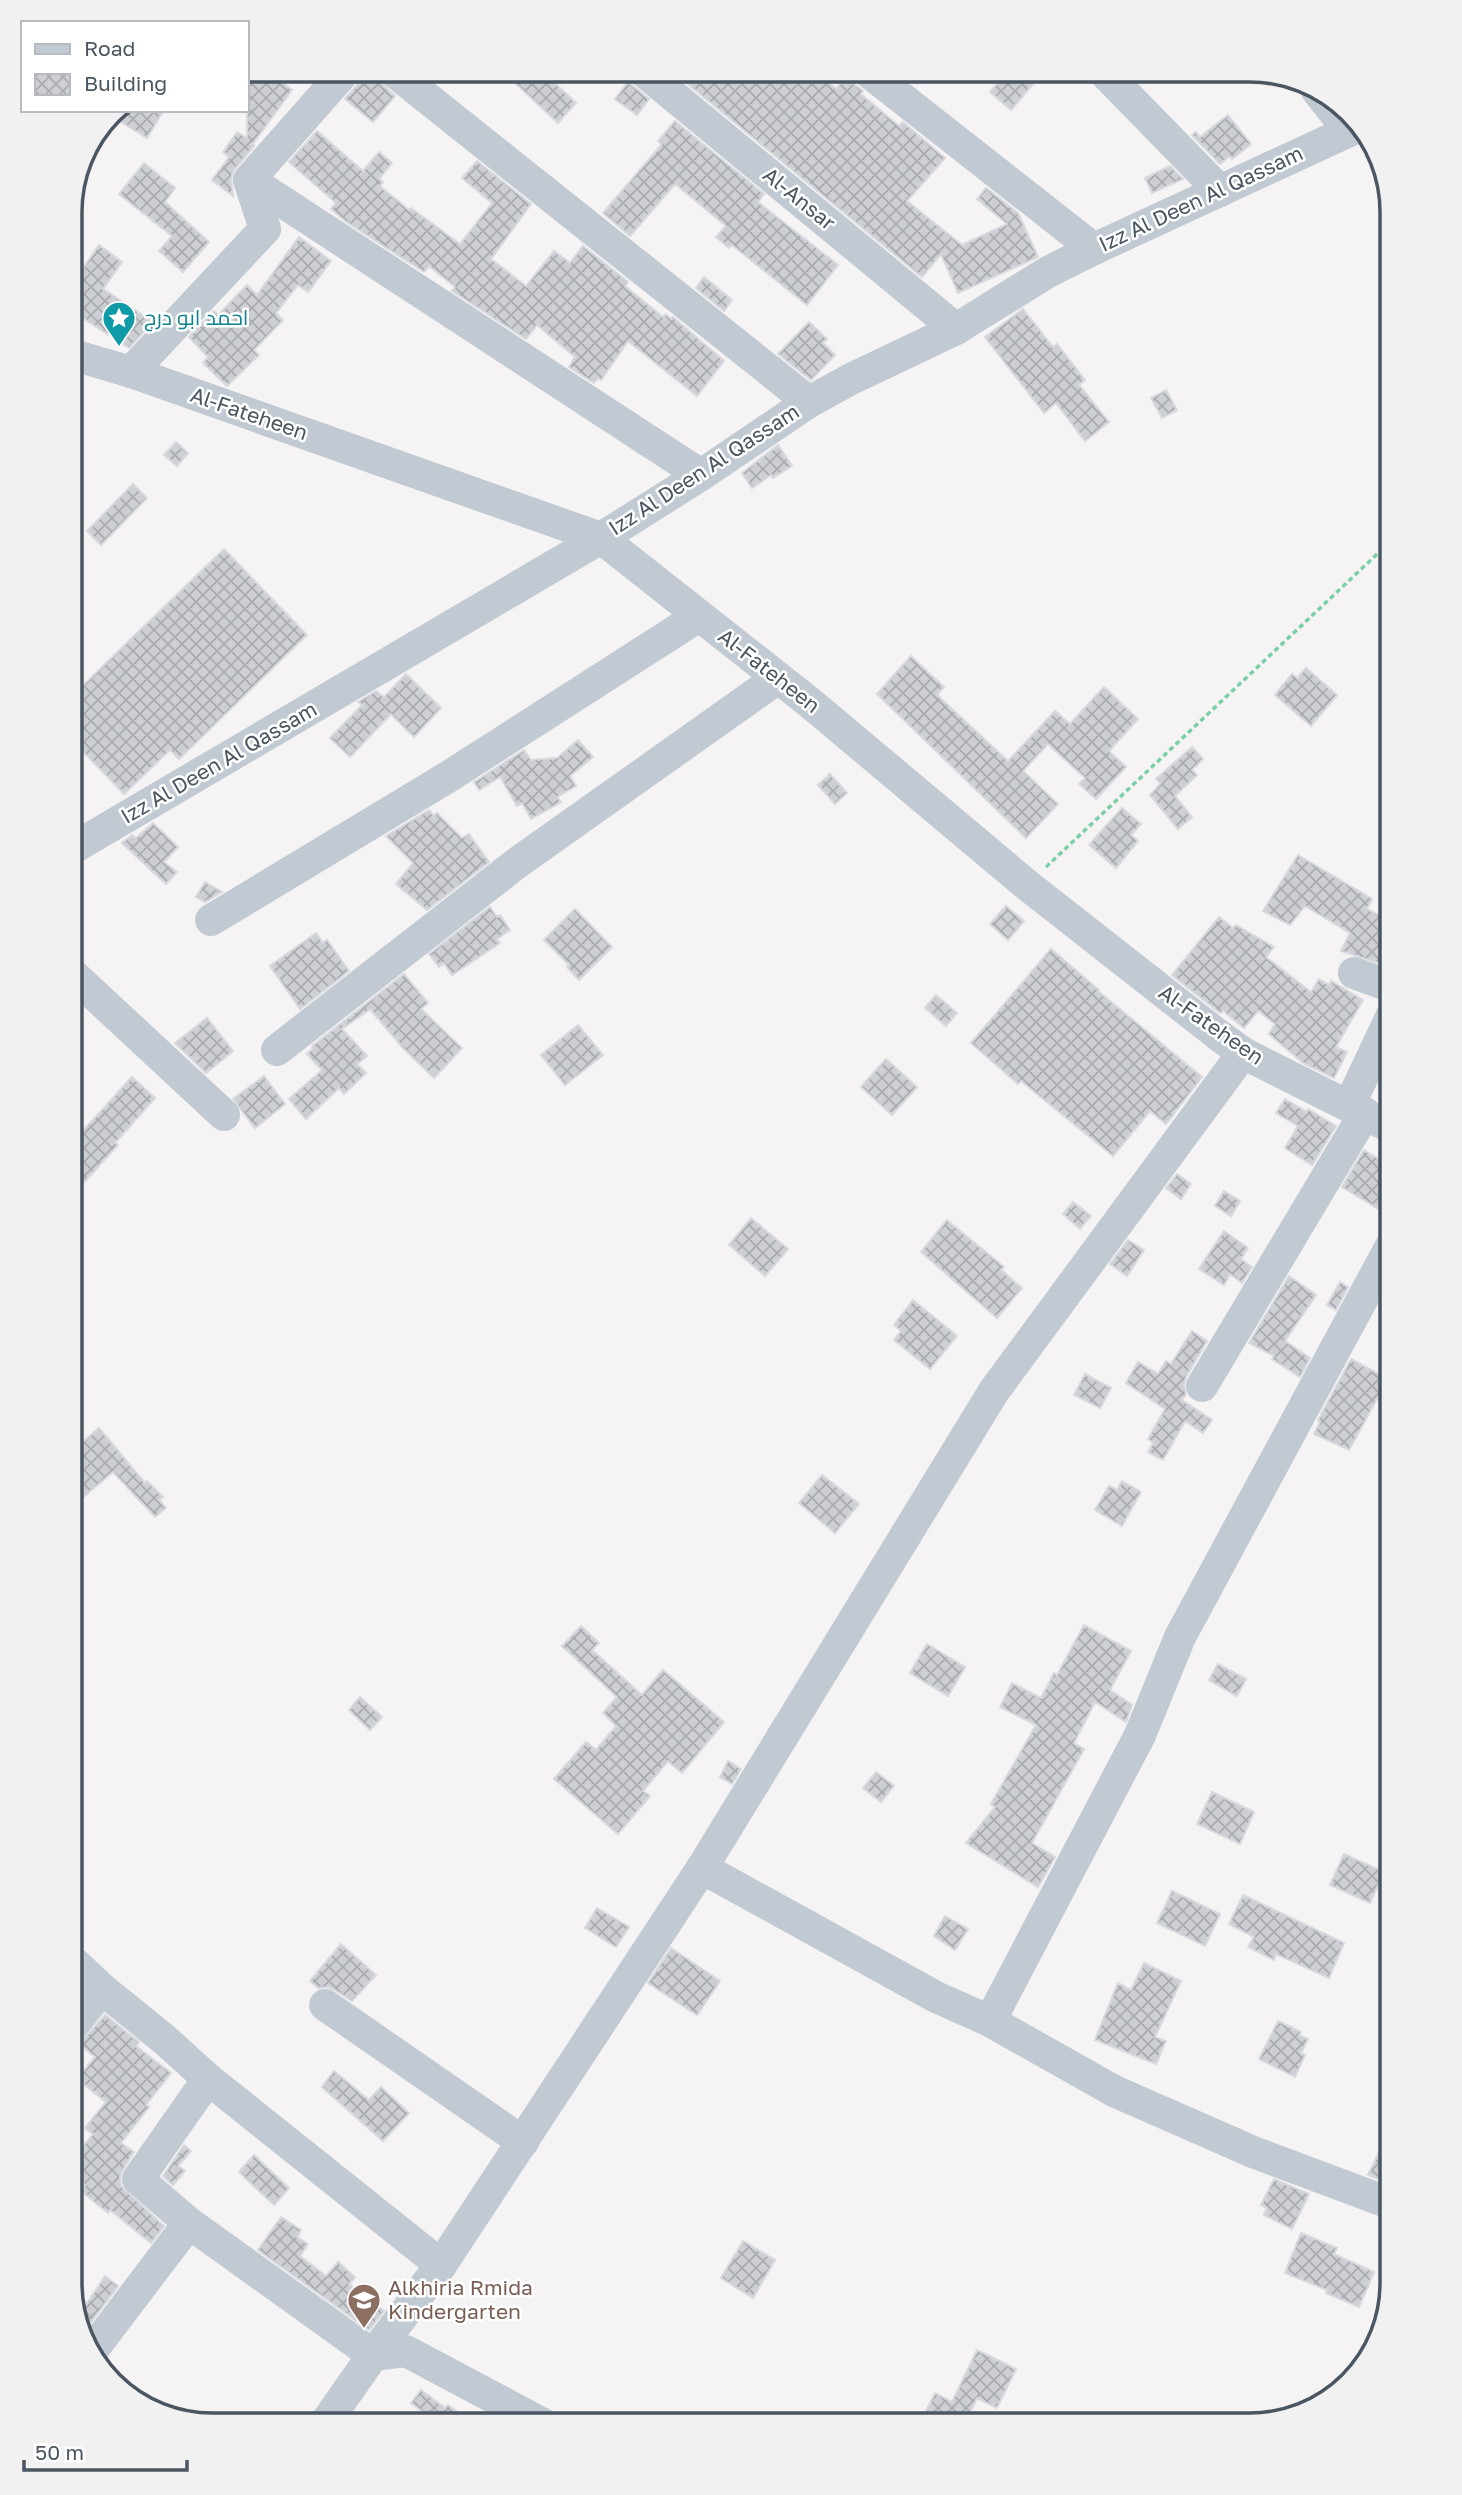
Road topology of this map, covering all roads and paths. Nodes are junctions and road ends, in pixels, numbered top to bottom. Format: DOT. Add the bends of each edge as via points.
graph roads {
  1 [pos="334,83"];
  2 [pos="408,83"];
  3 [pos="658,83"];
  4 [pos="883,83"];
  5 [pos="1115,83"];
  6 [pos="1351,130"];
  7 [pos="249,180"];
  8 [pos="1220,191"];
  9 [pos="1094,248"];
  10 [pos="956,329"];
  11 [pos="83,358"];
  12 [pos="131,372"];
  13 [pos="809,402"];
  14 [pos="702,475"];
  15 [pos="601,538"];
  16 [pos="1380,551"];
  17 [pos="699,616"];
  18 [pos="778,678"];
  19 [pos="83,843"];
  20 [pos="1027,885"];
  21 [pos="211,920"];
  22 [pos="1354,973"];
  23 [pos="1380,983"];
  24 [pos="83,984"];
  25 [pos="277,1050"];
  26 [pos="1243,1052"];
  27 [pos="1380,1067"];
  28 [pos="224,1115"];
  29 [pos="1369,1116"];
  30 [pos="1380,1266"];
  31 [pos="1202,1386"];
  32 [pos="702,1868"];
  33 [pos="82,1970"];
  34 [pos="102,1989"];
  35 [pos="325,2005"];
  36 [pos="82,2014"];
  37 [pos="990,2021"];
  38 [pos="208,2079"];
  39 [pos="523,2142"];
  40 [pos="1380,2200"];
  41 [pos="189,2223"];
  42 [pos="441,2265"];
  43 [pos="97,2342"];
  44 [pos="373,2355"];
  45 [pos="333,2412"];
  46 [pos="521,2412"];
  1 -- 7 [label="street"];
  2 -- 13 [label="street"];
  3 -- 10 [label="street, Al-Ansar"];
  4 -- 9 [label="street"];
  5 -- 8 [label="street"];
  6 -- 8 [label="street, Izz Al Deen Al Qassam"];
  7 -- 12 [label="street" via="265,229"];
  7 -- 14 [label="street"];
  8 -- 9 [label="street, Izz Al Deen Al Qassam"];
  9 -- 10 [label="street, Izz Al Deen Al Qassam"];
  10 -- 13 [label="street, Izz Al Deen Al Qassam"];
  11 -- 12 [label="street, Al-Fateheen"];
  12 -- 15 [label="street, Al-Fateheen"];
  13 -- 14 [label="street, Izz Al Deen Al Qassam"];
  14 -- 15 [label="street, Izz Al Deen Al Qassam"];
  15 -- 17 [label="street, Al-Fateheen"];
  15 -- 19 [label="street, Izz Al Deen Al Qassam"];
  16 -- 20 [label="path"];
  17 -- 18 [label="street, Al-Fateheen"];
  17 -- 21 [label="street" via="448,777"];
  18 -- 20 [label="street, Al-Fateheen"];
  18 -- 25 [label="street" via="517,863"];
  20 -- 26 [label="street, Al-Fateheen"];
  22 -- 23 [label="street"];
  24 -- 28 [label="street"];
  26 -- 29 [label="street, Al-Fateheen"];
  26 -- 32 [label="street" via="994,1391"];
  27 -- 29 [label="street"];
  29 -- 31 [label="street"];
  30 -- 37 [label="street" via="1180,1637 1140,1735"];
  32 -- 37 [label="street" via="936,1997"];
  32 -- 39 [label="street"];
  33 -- 34 [label="street"];
  34 -- 36 [label="street"];
  34 -- 38 [label="street"];
  35 -- 39 [label="street"];
  37 -- 40 [label="street" via="1114,2091 1253,2152"];
  38 -- 41 [label="street" via="138,2179"];
  38 -- 42 [label="street"];
  39 -- 42 [label="street"];
  41 -- 43 [label="street"];
  41 -- 44 [label="street"];
  42 -- 44 [label="street"];
  44 -- 45 [label="street"];
  44 -- 46 [label="street" via="406,2351"];
}
